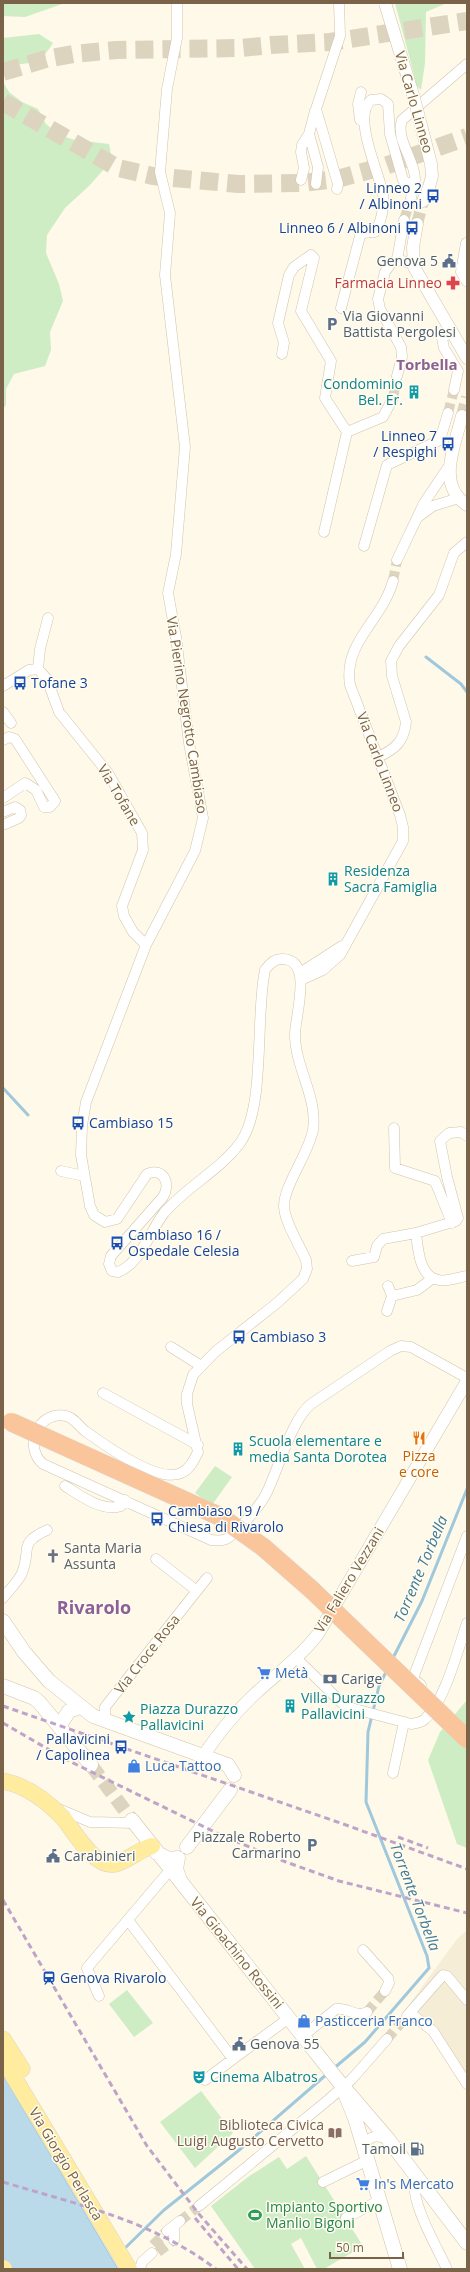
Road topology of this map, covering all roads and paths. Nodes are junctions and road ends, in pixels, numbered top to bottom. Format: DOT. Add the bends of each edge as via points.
graph roads {
  1 [pos="177,3"];
  2 [pos="339,3"];
  3 [pos="385,3"];
  4 [pos="467,64"];
  5 [pos="360,92"];
  6 [pos="316,110"];
  7 [pos="309,134"];
  8 [pos="366,135"];
  9 [pos="301,180"];
  10 [pos="316,184"];
  11 [pos="414,186"];
  12 [pos="337,189"];
  13 [pos="411,198"];
  14 [pos="423,201"];
  15 [pos="404,220"];
  16 [pos="417,224"];
  17 [pos="466,243"];
  18 [pos="397,260"];
  19 [pos="412,263"];
  20 [pos="467,282"];
  21 [pos="341,308"];
  22 [pos="451,332"];
  23 [pos="282,354"];
  24 [pos="467,358"];
  25 [pos="398,376"];
  26 [pos="454,390"];
  27 [pos="393,398"];
  28 [pos="448,413"];
  29 [pos="462,416"];
  30 [pos="348,432"];
  31 [pos="449,466"];
  32 [pos="463,502"];
  33 [pos="416,518"];
  34 [pos="324,532"];
  35 [pos="467,542"];
  36 [pos="364,546"];
  37 [pos="398,560"];
  38 [pos="393,581"];
  39 [pos="48,618"];
  40 [pos="38,669"];
  41 [pos="3,686"];
  42 [pos="3,712"];
  43 [pos="11,723"];
  44 [pos="3,740"];
  45 [pos="378,757"];
  46 [pos="3,798"];
  47 [pos="3,812"];
  48 [pos="3,825"];
  49 [pos="146,945"];
  50 [pos="300,976"];
  51 [pos="394,1128"];
  52 [pos="467,1136"];
  53 [pos="61,1171"];
  54 [pos="84,1176"];
  55 [pos="452,1223"];
  56 [pos="416,1233"];
  57 [pos="352,1261"];
  58 [pos="467,1276"];
  59 [pos="433,1278"];
  60 [pos="388,1286"];
  61 [pos="392,1296"];
  62 [pos="387,1311"];
  63 [pos="171,1347"];
  64 [pos="201,1366"];
  65 [pos="467,1380"];
  66 [pos="103,1392"];
  67 [pos="7,1420"];
  68 [pos="198,1445"];
  69 [pos="65,1486"];
  70 [pos="125,1500"];
  71 [pos="46,1530"];
  72 [pos="467,1536"];
  73 [pos="156,1559"];
  74 [pos="208,1578"];
  75 [pos="197,1591"];
  76 [pos="3,1598"];
  77 [pos="3,1621"];
  78 [pos="467,1623"];
  79 [pos="297,1659"];
  80 [pos="51,1683"];
  81 [pos="3,1686"];
  82 [pos="37,1700"];
  83 [pos="439,1701"];
  84 [pos="80,1707"];
  85 [pos="105,1721"];
  86 [pos="401,1723"];
  87 [pos="60,1725"];
  88 [pos="467,1739"];
  89 [pos="203,1756"];
  90 [pos="91,1765"];
  91 [pos="393,1773"];
  92 [pos="234,1775"];
  93 [pos="3,1781"];
  94 [pos="230,1790"];
  95 [pos="133,1822"];
  96 [pos="154,1850"];
  97 [pos="182,1853"];
  98 [pos="170,1870"];
  99 [pos="182,1884"];
  100 [pos="128,1920"];
  101 [pos="363,1950"];
  102 [pos="385,1991"];
  103 [pos="99,1996"];
  104 [pos="467,2000"];
  105 [pos="367,2012"];
  106 [pos="289,2018"];
  107 [pos="303,2036"];
  108 [pos="3,2039"];
  109 [pos="387,2039"];
  110 [pos="3,2059"];
  111 [pos="233,2059"];
  112 [pos="205,2080"];
  113 [pos="467,2084"];
  114 [pos="341,2085"];
  115 [pos="37,2116"];
  116 [pos="371,2117"];
  117 [pos="355,2118"];
  118 [pos="388,2139"];
  119 [pos="366,2153"];
  120 [pos="415,2176"];
  121 [pos="324,2182"];
  122 [pos="380,2200"];
  123 [pos="199,2206"];
  124 [pos="346,2218"];
  125 [pos="467,2243"];
  126 [pos="154,2250"];
  127 [pos="132,2268"];
  128 [pos="400,2269"];
  129 [pos="447,2269"];
  1 -- 49 [label="street, Via Pierino Negrotto Cambiaso" via="177,38 167,89 160,172 170,213 165,276 184,447 176,554 168,593 189,743 203,813 195,851"];
  2 -- 6 [label="street" via="340,36"];
  3 -- 14 [label="street, Via Carlo Linneo, bridge" via="431,164 429,186"];
  4 -- 11 [label="street" via="402,120 400,129 415,178"];
  5 -- 8 [label="street" via="358,104"];
  6 -- 7 [label="street"];
  6 -- 12 [label="street" via="338,184"];
  7 -- 9 [label="street" via="302,146 304,168"];
  7 -- 10 [label="street" via="318,167"];
  8 -- 11 [label="street" via="365,111 368,103 376,98 385,100 390,108 390,134 404,180"];
  8 -- 21 [label="street" via="384,202 375,232 362,233 360,236"];
  11 -- 13 [label="street"];
  15 -- 18 [label="street"];
  16 -- 19 [label="street"];
  17 -- 20 [label="street" via="461,272"];
  18 -- 19 [label="street"];
  18 -- 25 [label="street" via="392,262 385,272 378,299 380,309 401,347 402,357"];
  19 -- 22 [label="street"];
  22 -- 24 [label="street"];
  22 -- 26 [label="street" via="442,338 444,348 458,371"];
  23 -- 30 [label="street" via="284,343 278,323 289,275 294,266 311,254 314,258 300,308 330,359 325,398"];
  27 -- 30 [label="street" via="383,417"];
  28 -- 36 [label="street" via="440,440 387,465"];
  29 -- 31 [label="street"];
  30 -- 34 [label="street"];
  31 -- 32 [label="street" via="450,479"];
  31 -- 33 [label="street"];
  32 -- 33 [label="street" via="432,506"];
  33 -- 37 [label="street"];
  35 -- 45 [label="street" via="460,546 452,557 439,596 394,654 391,669 406,722 405,730 399,745"];
  38 -- 45 [label="street, Via Carlo Linneo" via="386,602 354,647 349,666 350,685"];
  39 -- 40 [label="street"];
  40 -- 41 [label="street" via="29,670"];
  40 -- 49 [label="street, Via Tofane" via="47,679 59,712 108,773 142,833 143,850 122,906 124,916"];
  42 -- 43 [label="street"];
  44 -- 46 [label="street" via="9,737 15,739 55,801 44,807 36,790 25,784"];
  45 -- 50 [label="street, Via Carlo Linneo" via="400,815 403,841 347,942"];
  47 -- 48 [label="street" via="15,807 20,810 21,815"];
  49 -- 54 [label="street, Via Pierino Negrotto Cambiaso" via="86,1102 81,1155"];
  50 -- 54 [label="street, Via Pierino Negrotto Cambiaso" via="294,962 284,959 275,960 265,970 254,1108 245,1135 216,1168 165,1212 133,1262 118,1272 112,1272 110,1256 163,1197 167,1181 163,1175 156,1172 147,1174 122,1214 114,1221 108,1222 98,1220 92,1212"];
  50 -- 64 [label="street" via="297,1058 310,1100 313,1126 308,1146 288,1190 284,1206 306,1260 306,1274 277,1303"];
  51 -- 55 [label="street" via="395,1168 435,1181"];
  52 -- 55 [label="street" via="462,1132 449,1133 440,1141 446,1177 458,1218"];
  53 -- 54 [label="street"];
  55 -- 56 [label="street"];
  56 -- 57 [label="street" via="383,1239 377,1246 374,1257"];
  56 -- 59 [label="street" via="421,1261"];
  58 -- 59 [label="street" via="440,1280"];
  59 -- 61 [label="street" via="417,1290"];
  60 -- 61 [label="street"];
  61 -- 62 [label="street"];
  63 -- 64 [label="street"];
  64 -- 68 [label="street" via="193,1375 187,1394"];
  65 -- 70 [label="street" via="411,1347 401,1346 390,1351 304,1410 266,1493 252,1515 222,1541 211,1540"];
  65 -- 79 [label="street, Via Faliero Vezzani" via="318,1634"];
  66 -- 68 [label="street"];
  67 -- 88 [label="highway, bridge" via="221,1517 263,1547 312,1590"];
  68 -- 70 [label="street" via="198,1452 191,1465 180,1474 162,1474 114,1451 68,1416 55,1415 45,1418 35,1433 34,1450 37,1458 43,1464"];
  69 -- 70 [label="street" via="101,1506 121,1506"];
  71 -- 76 [label="street" via="33,1536 28,1542 22,1572"];
  72 -- 83 [label="street" via="414,1679"];
  73 -- 75 [label="street"];
  74 -- 75 [label="street, Via Croce Rosa"];
  75 -- 85 [label="street, Via Croce Rosa" via="105,1707"];
  77 -- 80 [label="main road" via="24,1652"];
  78 -- 83 [label="street"];
  79 -- 86 [label="street" via="343,1704"];
  79 -- 89 [label="street, Via Faliero Vezzani" via="252,1696"];
  80 -- 82 [label="main road" via="50,1696 44,1701"];
  80 -- 84 [label="main road"];
  81 -- 82 [label="main road"];
  82 -- 87 [label="main road"];
  83 -- 86 [label="street" via="425,1719 418,1723"];
  84 -- 85 [label="main road"];
  84 -- 87 [label="main road" via="69,1711"];
  85 -- 89 [label="main road"];
  86 -- 91 [label="street"];
  87 -- 90 [label="main road"];
  89 -- 92 [label="main road" via="228,1766"];
  93 -- 95 [label="street" via="68,1814 90,1822"];
  93 -- 96 [label="main road, bridge" via="35,1794 52,1807 95,1858 116,1864 141,1849"];
  94 -- 97 [label="main road"];
  95 -- 96 [label="main road, Via Gioachino Rossini"];
  96 -- 97 [label="main road" via="169,1859"];
  96 -- 98 [label="main road, Via Gioachino Rossini"];
  97 -- 99 [label="main road" via="176,1869"];
  98 -- 99 [label="main road, Via Gioachino Rossini"];
  98 -- 100 [label="street"];
  99 -- 106 [label="main road, Via Gioachino Rossini"];
  100 -- 103 [label="street" via="87,1968"];
  100 -- 111 [label="street"];
  101 -- 102 [label="street" via="388,1978 389,1984"];
  104 -- 113 [label="street" via="447,1976 443,1975 409,2015 433,2031"];
  105 -- 107 [label="street" via="358,2014 342,2008 336,2009"];
  106 -- 107 [label="main road, Via Gioachino Rossini"];
  106 -- 111 [label="street"];
  107 -- 114 [label="main road, Via Gioachino Rossini"];
  108 -- 115 [label="main road" via="21,2068"];
  109 -- 114 [label="street" via="352,2079"];
  110 -- 115 [label="main road, Via Giorgio Perlasca"];
  111 -- 112 [label="street"];
  114 -- 116 [label="main road"];
  114 -- 117 [label="main road"];
  114 -- 123 [label="street"];
  115 -- 127 [label="main road, Via Giorgio Perlasca"];
  116 -- 117 [label="street" via="364,2122"];
  116 -- 118 [label="main road"];
  117 -- 119 [label="main road"];
  118 -- 119 [label="street" via="379,2136 367,2140"];
  118 -- 120 [label="main road"];
  119 -- 121 [label="street"];
  119 -- 122 [label="main road"];
  120 -- 125 [label="main road"];
  120 -- 129 [label="street" via="414,2192 419,2208"];
  122 -- 124 [label="street"];
  122 -- 128 [label="main road"];
  126 -- 127 [label="street"];
}
